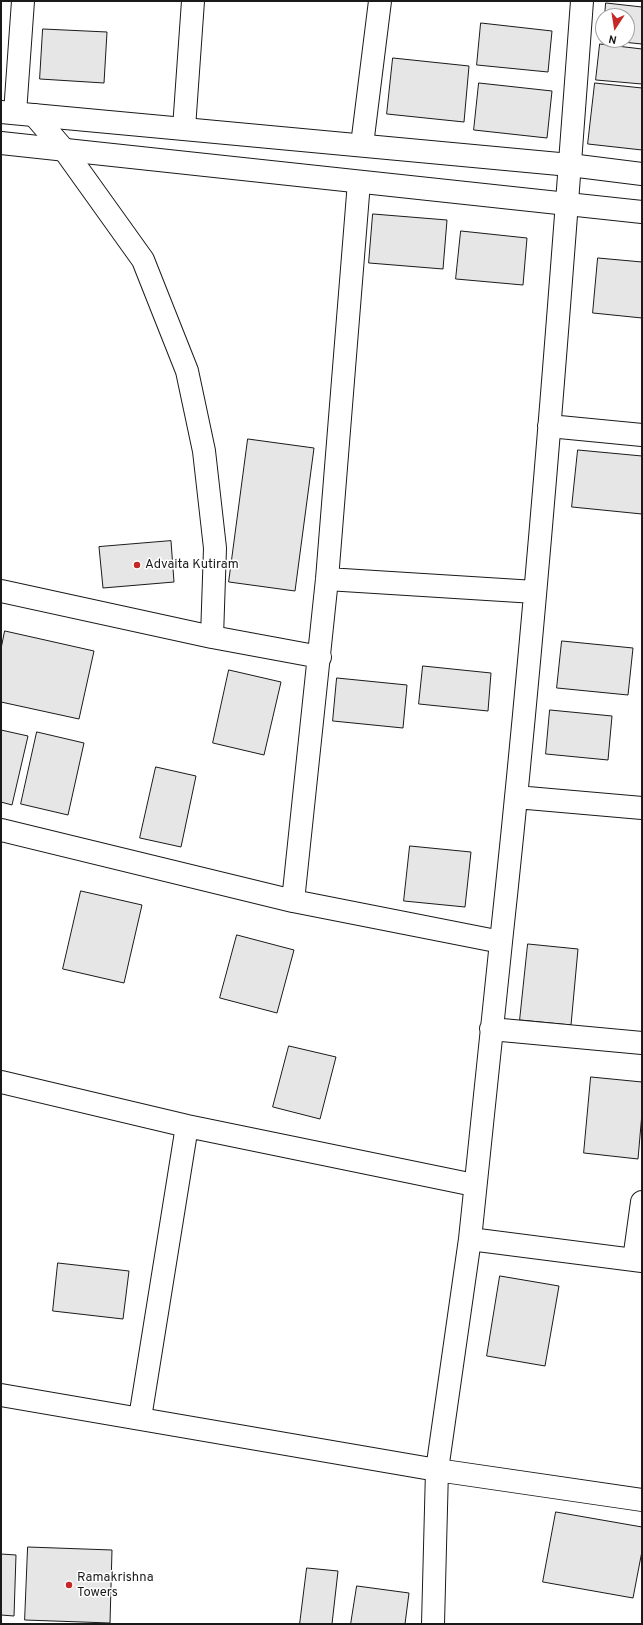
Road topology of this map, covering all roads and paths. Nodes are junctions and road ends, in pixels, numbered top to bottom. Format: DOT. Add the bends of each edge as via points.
graph roads {
  1 [pos="23,1"];
  2 [pos="193,1"];
  3 [pos="380,1"];
  4 [pos="582,1"];
  5 [pos="17,113"];
  6 [pos="184,128"];
  7 [pos="1,143"];
  8 [pos="362,145"];
  9 [pos="65,151"];
  10 [pos="570,165"];
  11 [pos="642,174"];
  12 [pos="359,182"];
  13 [pos="568,204"];
  14 [pos="642,212"];
  15 [pos="549,426"];
  16 [pos="642,435"];
  17 [pos="328,579"];
  18 [pos="1,591"];
  19 [pos="535,592"];
  20 [pos="212,637"];
  21 [pos="320,657"];
  22 [pos="516,797"];
  23 [pos="642,808"];
  24 [pos="1,830"];
  25 [pos="293,902"];
  26 [pos="501,942"];
  27 [pos="490,1029"];
  28 [pos="642,1043"];
  29 [pos="1,1082"];
  30 [pos="187,1126"];
  31 [pos="474,1185"];
  32 [pos="642,1202"];
  33 [pos="470,1239"];
  34 [pos="638,1260"];
  35 [pos="1,1396"];
  36 [pos="140,1418"];
  37 [pos="437,1470"];
  38 [pos="642,1500"];
  39 [pos="433,1624"];
  1 -- 5 [label="street"];
  2 -- 6 [label="street"];
  3 -- 8 [label="street"];
  4 -- 10 [label="street"];
  5 -- 6 [label="street"];
  5 -- 9 [label="street"];
  6 -- 8 [label="street"];
  7 -- 9 [label="street"];
  8 -- 10 [label="street"];
  9 -- 12 [label="street"];
  9 -- 20 [label="street" via="143,260 187,371 204,451 215,548"];
  10 -- 11 [label="street"];
  10 -- 13 [label="street"];
  12 -- 13 [label="street"];
  12 -- 17 [label="street"];
  13 -- 14 [label="street"];
  13 -- 15 [label="street"];
  15 -- 16 [label="street"];
  15 -- 19 [label="street"];
  17 -- 19 [label="street"];
  17 -- 21 [label="street"];
  18 -- 20 [label="street"];
  19 -- 22 [label="street"];
  20 -- 21 [label="street"];
  21 -- 25 [label="street"];
  22 -- 23 [label="street"];
  22 -- 26 [label="street"];
  24 -- 25 [label="street"];
  25 -- 26 [label="street"];
  26 -- 27 [label="street"];
  27 -- 28 [label="street"];
  27 -- 31 [label="street"];
  29 -- 30 [label="street"];
  30 -- 31 [label="street"];
  30 -- 36 [label="street"];
  31 -- 33 [label="street"];
  32 -- 34 [label="street"];
  33 -- 34 [label="street"];
  33 -- 37 [label="street"];
  35 -- 36 [label="street"];
  36 -- 37 [label="street"];
  37 -- 38 [label="street"];
  37 -- 39 [label="street"];
}
